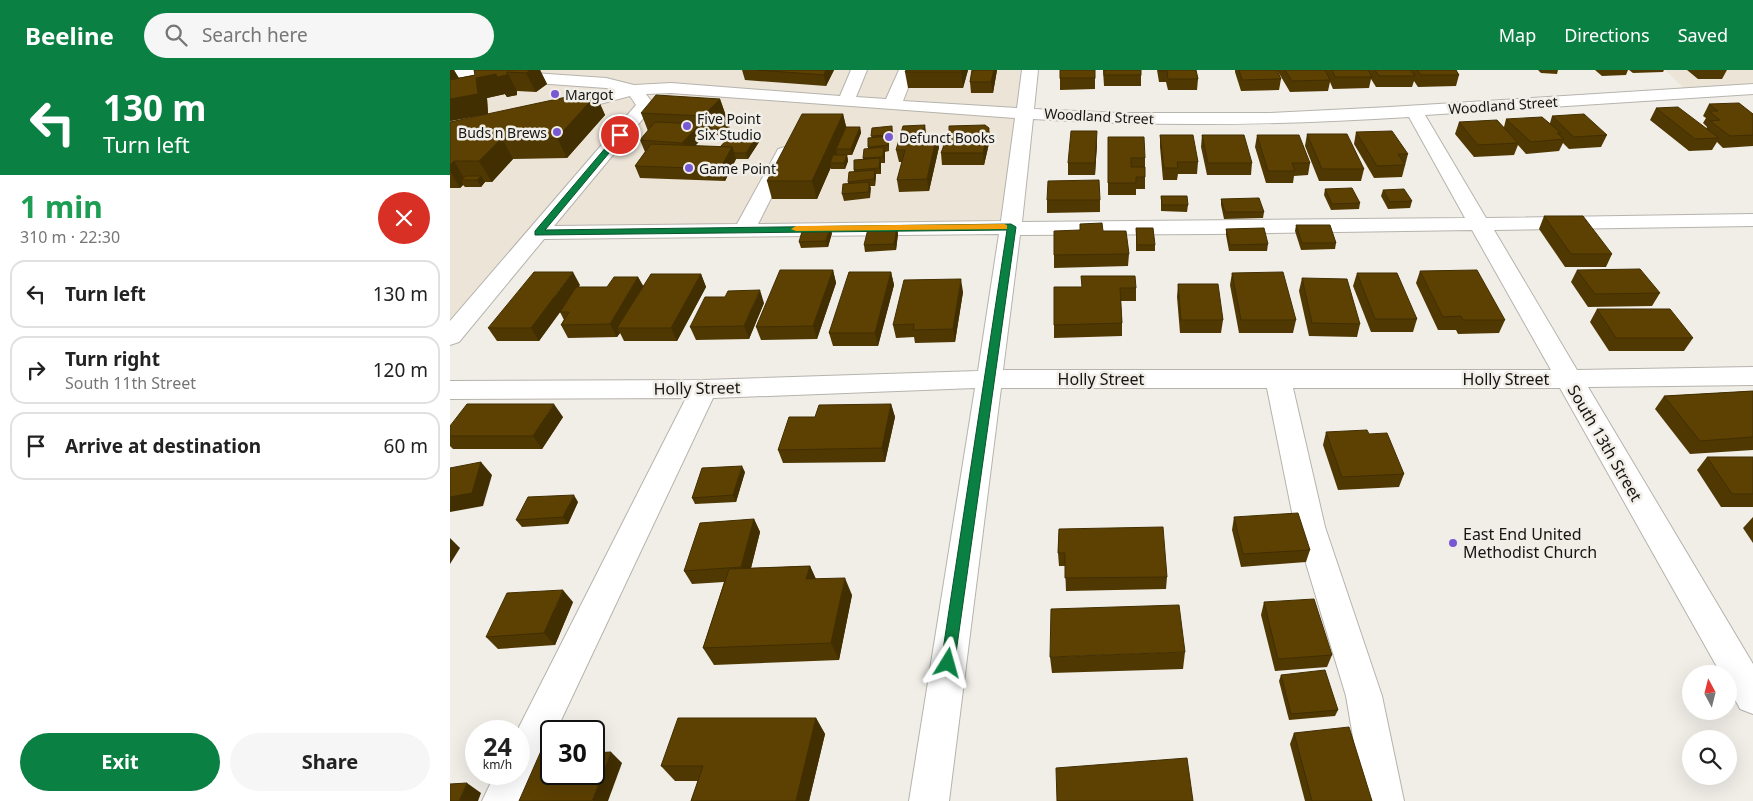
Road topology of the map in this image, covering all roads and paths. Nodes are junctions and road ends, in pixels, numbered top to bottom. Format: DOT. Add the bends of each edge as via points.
graph roads {
  1 [pos="859,70"];
  2 [pos="907,70"];
  3 [pos="1030,70"];
  4 [pos="450,72"];
  5 [pos="547,74"];
  6 [pos="1732,75"];
  7 [pos="637,84"];
  8 [pos="1752,91"];
  9 [pos="759,94"];
  10 [pos="814,98"];
  11 [pos="846,100"];
  12 [pos="893,104"];
  13 [pos="744,110"];
  14 [pos="1414,111"];
  15 [pos="1025,113"];
  16 [pos="542,114"];
  17 [pos="805,116"];
  18 [pos="796,133"];
  19 [pos="1753,220"];
  20 [pos="1478,223"];
  21 [pos="1011,227"];
  22 [pos="746,229"];
  23 [pos="538,233"];
  24 [pos="450,337"];
  25 [pos="1753,376"];
  26 [pos="989,379"];
  27 [pos="1278,379"];
  28 [pos="1568,379"];
  29 [pos="704,389"];
  30 [pos="450,390"];
  31 [pos="1753,697"];
  32 [pos="530,745"];
  33 [pos="510,785"];
  34 [pos="502,801"];
  35 [pos="929,801"];
  36 [pos="1384,801"];
  1 -- 11 [label="street"];
  2 -- 12 [label="street"];
  3 -- 15 [label="street"];
  4 -- 5 [label="street"];
  5 -- 7 [label="street"];
  6 -- 8 [label="street"];
  7 -- 9 [label="street, Woodland Street" via="670,88 703,83"];
  7 -- 16 [label="street, Woodland Street" via="598,101"];
  7 -- 23 [label="street" via="645,105"];
  8 -- 14 [label="street, Woodland Street"];
  9 -- 10 [label="street, Woodland Street"];
  9 -- 13 [label="street"];
  10 -- 11 [label="street, Woodland Street"];
  10 -- 17 [label="street"];
  11 -- 12 [label="street, Woodland Street"];
  12 -- 15 [label="street, Woodland Street"];
  14 -- 15 [label="street, Woodland Street" via="1164,119"];
  14 -- 20 [label="street, South 13th Street"];
  15 -- 21 [label="street"];
  18 -- 22 [label="street"];
  19 -- 20 [label="street"];
  20 -- 21 [label="street" via="1213,228"];
  20 -- 28 [label="street, South 13th Street"];
  21 -- 22 [label="street"];
  21 -- 26 [label="street"];
  22 -- 23 [label="street"];
  23 -- 24 [label="street"];
  25 -- 28 [label="street, Holly Street"];
  26 -- 27 [label="street, Holly Street"];
  26 -- 29 [label="street, Holly Street"];
  26 -- 35 [label="street"];
  27 -- 28 [label="street, Holly Street"];
  27 -- 36 [label="street" via="1310,527 1364,696"];
  28 -- 31 [label="street, South 13th Street"];
  29 -- 30 [label="street, Holly Street"];
  29 -- 32 [label="street"];
  33 -- 34 [label="street"];
}
